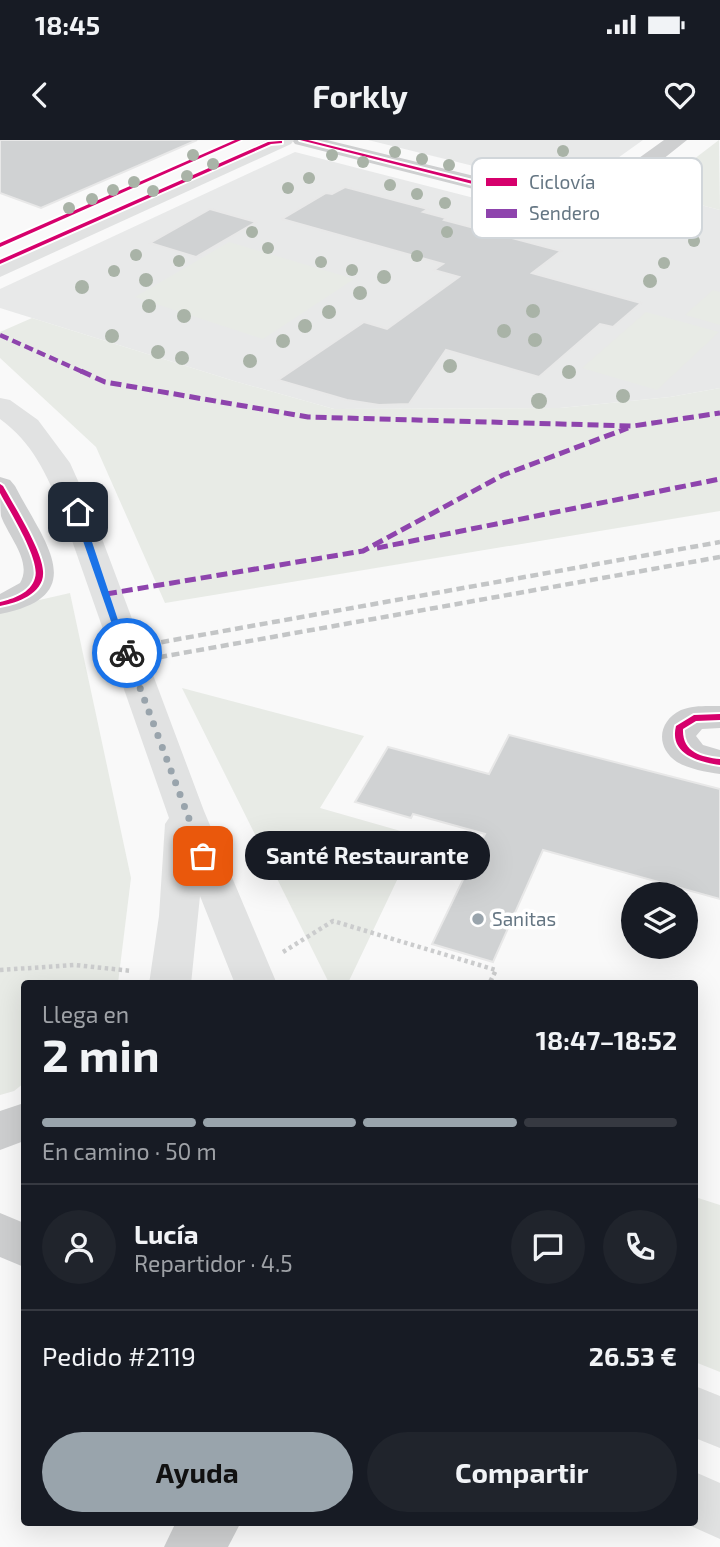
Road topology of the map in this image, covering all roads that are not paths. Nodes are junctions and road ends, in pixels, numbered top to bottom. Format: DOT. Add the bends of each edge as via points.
graph roads {
  1 [pos="251,140"];
  2 [pos="284,140"];
  3 [pos="302,140"];
  4 [pos="677,140"];
  5 [pos="653,158"];
  6 [pos="433,173"];
  7 [pos="472,183"];
  8 [pos="407,191"];
  9 [pos="0,251"];
  10 [pos="0,270"];
  11 [pos="0,392"];
  12 [pos="0,406"];
  13 [pos="28,426"];
  14 [pos="0,434"];
  15 [pos="0,486"];
  16 [pos="67,491"];
  17 [pos="0,604"];
  18 [pos="720,717"];
  19 [pos="720,762"];
  20 [pos="185,811"];
  21 [pos="171,980"];
  22 [pos="254,980"];
  23 [pos="21,1123"];
  24 [pos="0,1131"];
  25 [pos="0,1235"];
  26 [pos="21,1244"];
  27 [pos="698,1413"];
  28 [pos="720,1422"];
  29 [pos="698,1501"];
  30 [pos="720,1511"];
  31 [pos="210,1526"];
  32 [pos="192,1547"];
  1 -- 9 [label="main road"];
  2 -- 10 [label="main road"];
  3 -- 6 [label="street"];
  4 -- 5 [label="street"];
  6 -- 7 [label="street"];
  6 -- 8 [label="street"];
  11 -- 13 [label="main road"];
  12 -- 13 [label="main road"];
  13 -- 16 [label="main road" via="56,463"];
  14 -- 16 [label="main road"];
  15 -- 17 [label="street" via="40,573 33,590"];
  16 -- 20 [label="main road"];
  18 -- 19 [label="street" via="694,718 679,728 678,736 694,756"];
  20 -- 21 [label="main road"];
  20 -- 22 [label="main road"];
  23 -- 24 [label="street"];
  25 -- 26 [label="street"];
  27 -- 28 [label="main road"];
  29 -- 30 [label="main road"];
  31 -- 32 [label="street"];
}
